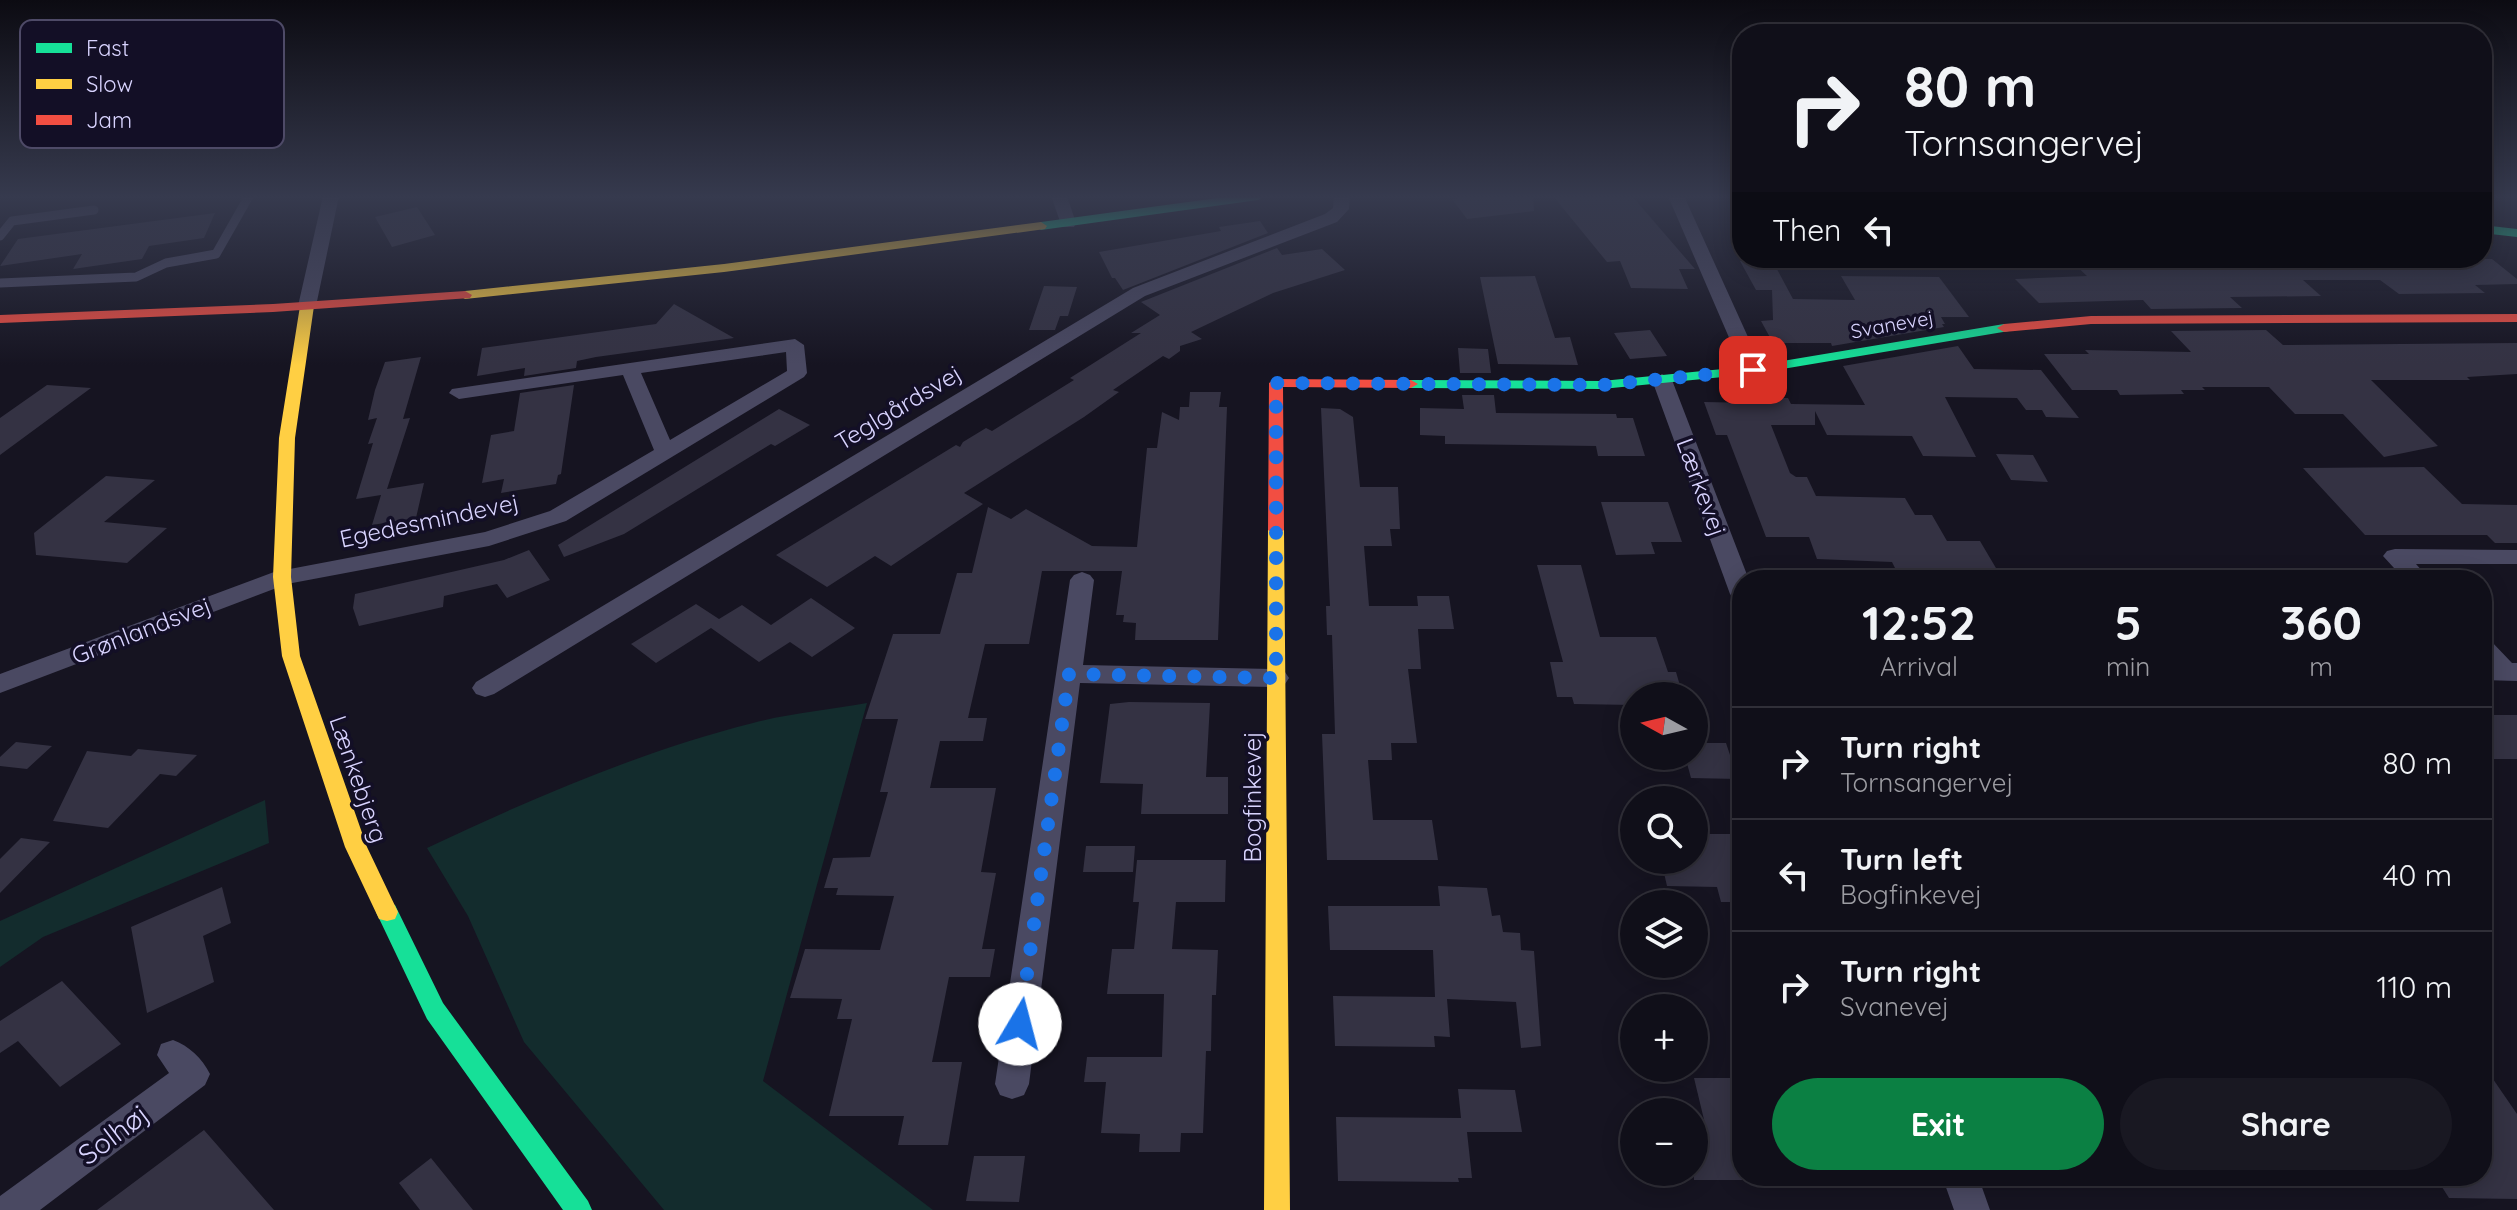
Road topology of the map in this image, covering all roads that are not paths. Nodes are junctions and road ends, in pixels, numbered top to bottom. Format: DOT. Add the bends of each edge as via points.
graph roads {
  1 [pos="217,252"];
  2 [pos="319,252"];
  3 [pos="835,252"];
  4 [pos="1242,252"];
  5 [pos="1701,252"];
  6 [pos="0,283"];
  7 [pos="307,306"];
  8 [pos="2517,318"];
  9 [pos="0,319"];
  10 [pos="630,370"];
  11 [pos="1753,370"];
  12 [pos="1662,380"];
  13 [pos="1276,383"];
  14 [pos="459,393"];
  15 [pos="665,452"];
  16 [pos="2517,557"];
  17 [pos="1733,570"];
  18 [pos="2408,570"];
  19 [pos="282,577"];
  20 [pos="1082,580"];
  21 [pos="1069,674"];
  22 [pos="1276,678"];
  23 [pos="2,680"];
  24 [pos="485,688"];
  25 [pos="173,1055"];
  26 [pos="1012,1084"];
  27 [pos="1964,1186"];
  28 [pos="11,1210"];
  29 [pos="579,1210"];
  30 [pos="1277,1210"];
  31 [pos="1972,1210"];
  1 -- 6 [label="lane" via="166,263 136,277"];
  2 -- 7 [label="street"];
  3 -- 7 [label="street" via="601,282"];
  4 -- 24 [label="street, Teglgårdsvej" via="1139,292"];
  5 -- 11 [label="street"];
  7 -- 9 [label="street"];
  7 -- 19 [label="street, Lænkebjerg" via="287,438"];
  8 -- 11 [label="street, Svanevej" via="2091,320 2000,328"];
  10 -- 14 [label="street, Egedesmindevej"];
  10 -- 15 [label="street"];
  10 -- 15 [label="street, Egedesmindevej" via="795,345 797,373"];
  11 -- 12 [label="street, Svanevej"];
  12 -- 13 [label="street, Svanevej" via="1602,385"];
  12 -- 17 [label="street, Lærkevej"];
  13 -- 22 [label="street, Bogfinkevej"];
  15 -- 19 [label="street, Egedesmindevej" via="558,516 489,539"];
  16 -- 18 [label="street" via="2395,556"];
  19 -- 23 [label="street, Grønlandsvej"];
  19 -- 29 [label="street, Lænkebjerg" via="291,656 356,847 435,1011"];
  20 -- 21 [label="street"];
  21 -- 22 [label="street"];
  21 -- 26 [label="street"];
  22 -- 30 [label="street, Bogfinkevej"];
  25 -- 28 [label="street, Solhøj" via="193,1074"];
  27 -- 31 [label="street"];
}
